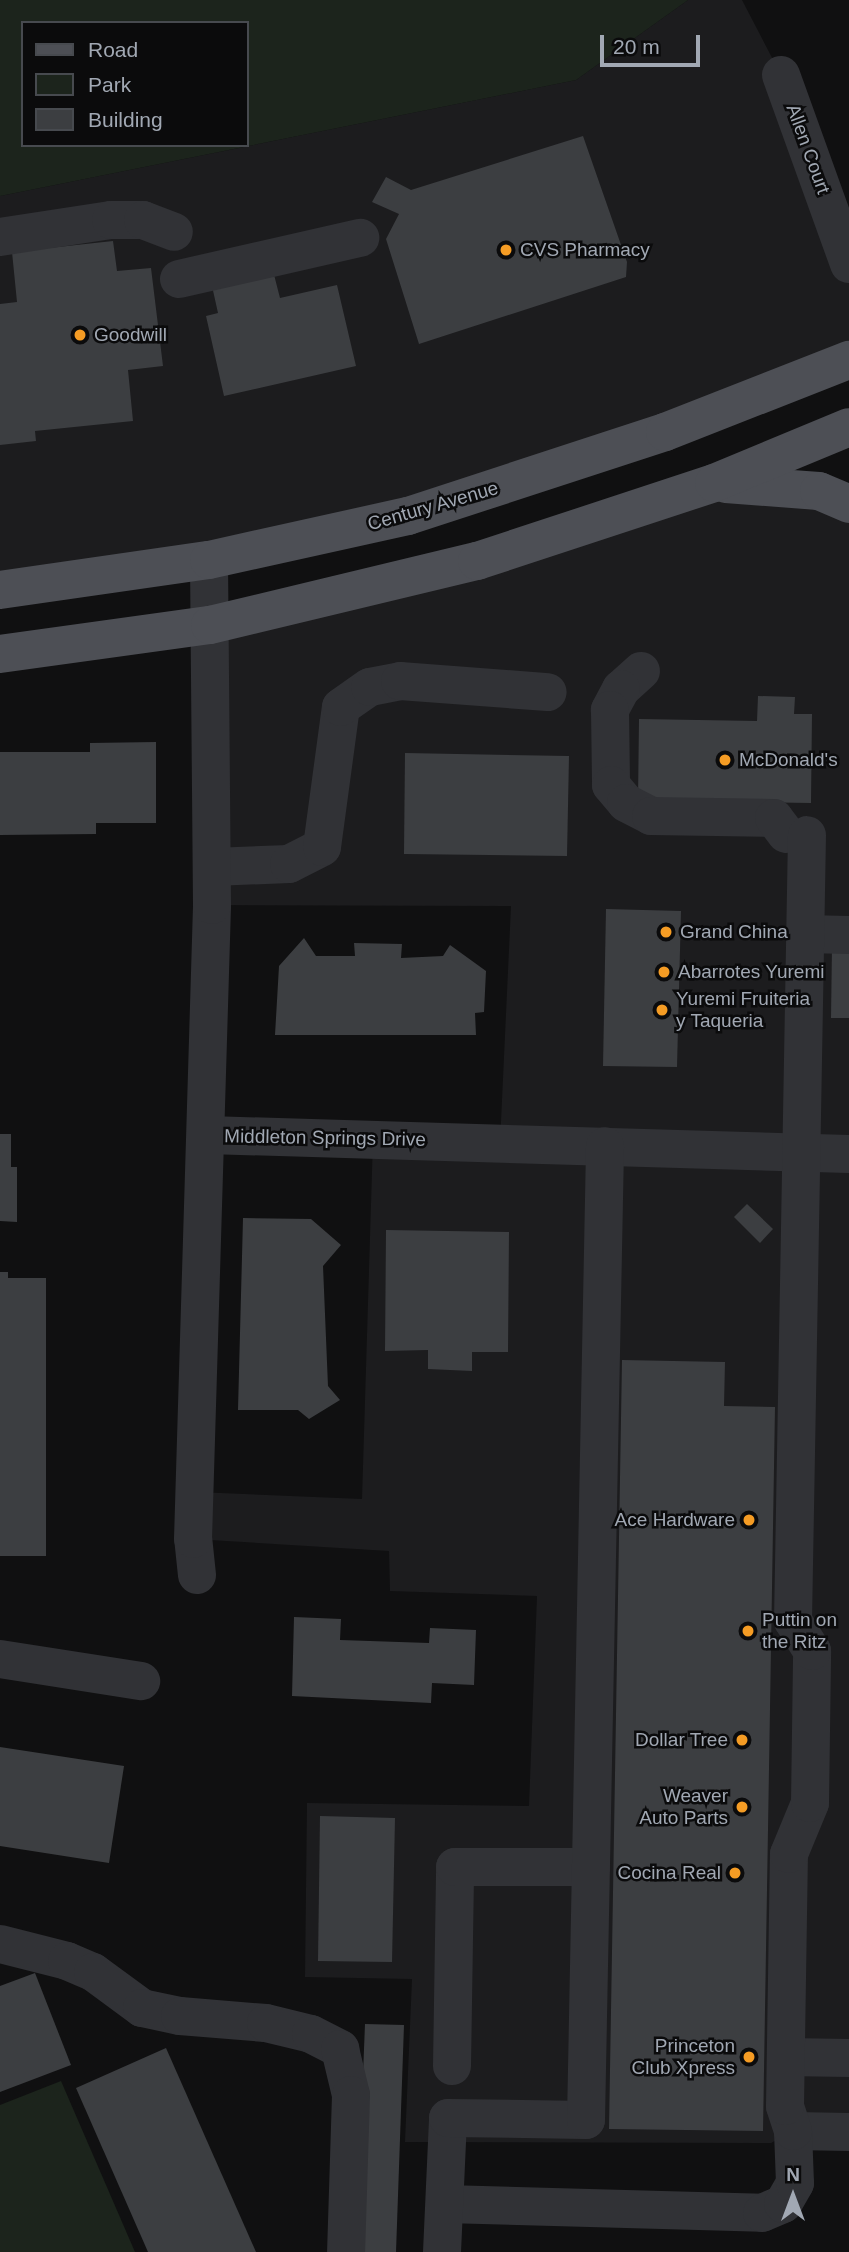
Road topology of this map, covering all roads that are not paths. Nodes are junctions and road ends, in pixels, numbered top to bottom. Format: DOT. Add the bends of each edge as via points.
graph roads {
  1 [pos="781,75"];
  2 [pos="174,232"];
  3 [pos="0,237"];
  4 [pos="360,238"];
  5 [pos="849,264"];
  6 [pos="179,279"];
  7 [pos="849,360"];
  8 [pos="849,427"];
  9 [pos="714,483"];
  10 [pos="849,504"];
  11 [pos="209,560"];
  12 [pos="0,590"];
  13 [pos="210,625"];
  14 [pos="0,654"];
  15 [pos="641,671"];
  16 [pos="548,692"];
  17 [pos="212,867"];
  18 [pos="804,934"];
  19 [pos="849,935"];
  20 [pos="208,1135"];
  21 [pos="605,1146"];
  22 [pos="800,1153"];
  23 [pos="849,1154"];
  24 [pos="197,1575"];
  25 [pos="0,1659"];
  26 [pos="142,1681"];
  27 [pos="591,1867"];
  28 [pos="0,1944"];
  29 [pos="786,2057"];
  30 [pos="849,2058"];
  31 [pos="452,2066"];
  32 [pos="793,2131"];
  33 [pos="849,2132"];
  34 [pos="446,2204"];
  35 [pos="346,2252"];
  36 [pos="442,2252"];
  1 -- 5 [label="street, Allen Court"];
  2 -- 3 [label="street" via="143,220 111,220"];
  4 -- 6 [label="street"];
  7 -- 11 [label="main road, Century Avenue" via="540,476 408,516"];
  8 -- 9 [label="main road"];
  9 -- 10 [label="main road" via="819,491"];
  9 -- 13 [label="main road" via="477,561"];
  11 -- 12 [label="main road, Century Avenue"];
  11 -- 13 [label="street, Middleton Springs Drive"];
  13 -- 14 [label="main road"];
  13 -- 17 [label="street, Middleton Springs Drive"];
  15 -- 18 [label="street" via="621,689 610,709 611,785 626,803 651,816 774,818 796,834"];
  16 -- 17 [label="street" via="400,681 370,687 341,707 322,847 289,864"];
  17 -- 20 [label="street, Middleton Springs Drive"];
  18 -- 19 [label="street"];
  18 -- 22 [label="street"];
  20 -- 21 [label="street, Middleton Springs Drive"];
  20 -- 24 [label="street" via="193,1539"];
  21 -- 22 [label="street, Middleton Springs Drive"];
  21 -- 27 [label="street"];
  22 -- 23 [label="street, Middleton Springs Drive"];
  22 -- 29 [label="street" via="793,1621 812,1651 810,1803 789,1853"];
  25 -- 26 [label="street"];
  27 -- 31 [label="street" via="455,1867"];
  27 -- 34 [label="street" via="586,2120 448,2118"];
  28 -- 35 [label="street" via="93,1972 142,2008 180,2017 266,2022 312,2034 340,2049 351,2095"];
  29 -- 30 [label="street"];
  29 -- 32 [label="street" via="785,2106"];
  32 -- 33 [label="street"];
  32 -- 34 [label="street" via="795,2183 783,2204 762,2213"];
  34 -- 36 [label="street"];
}
